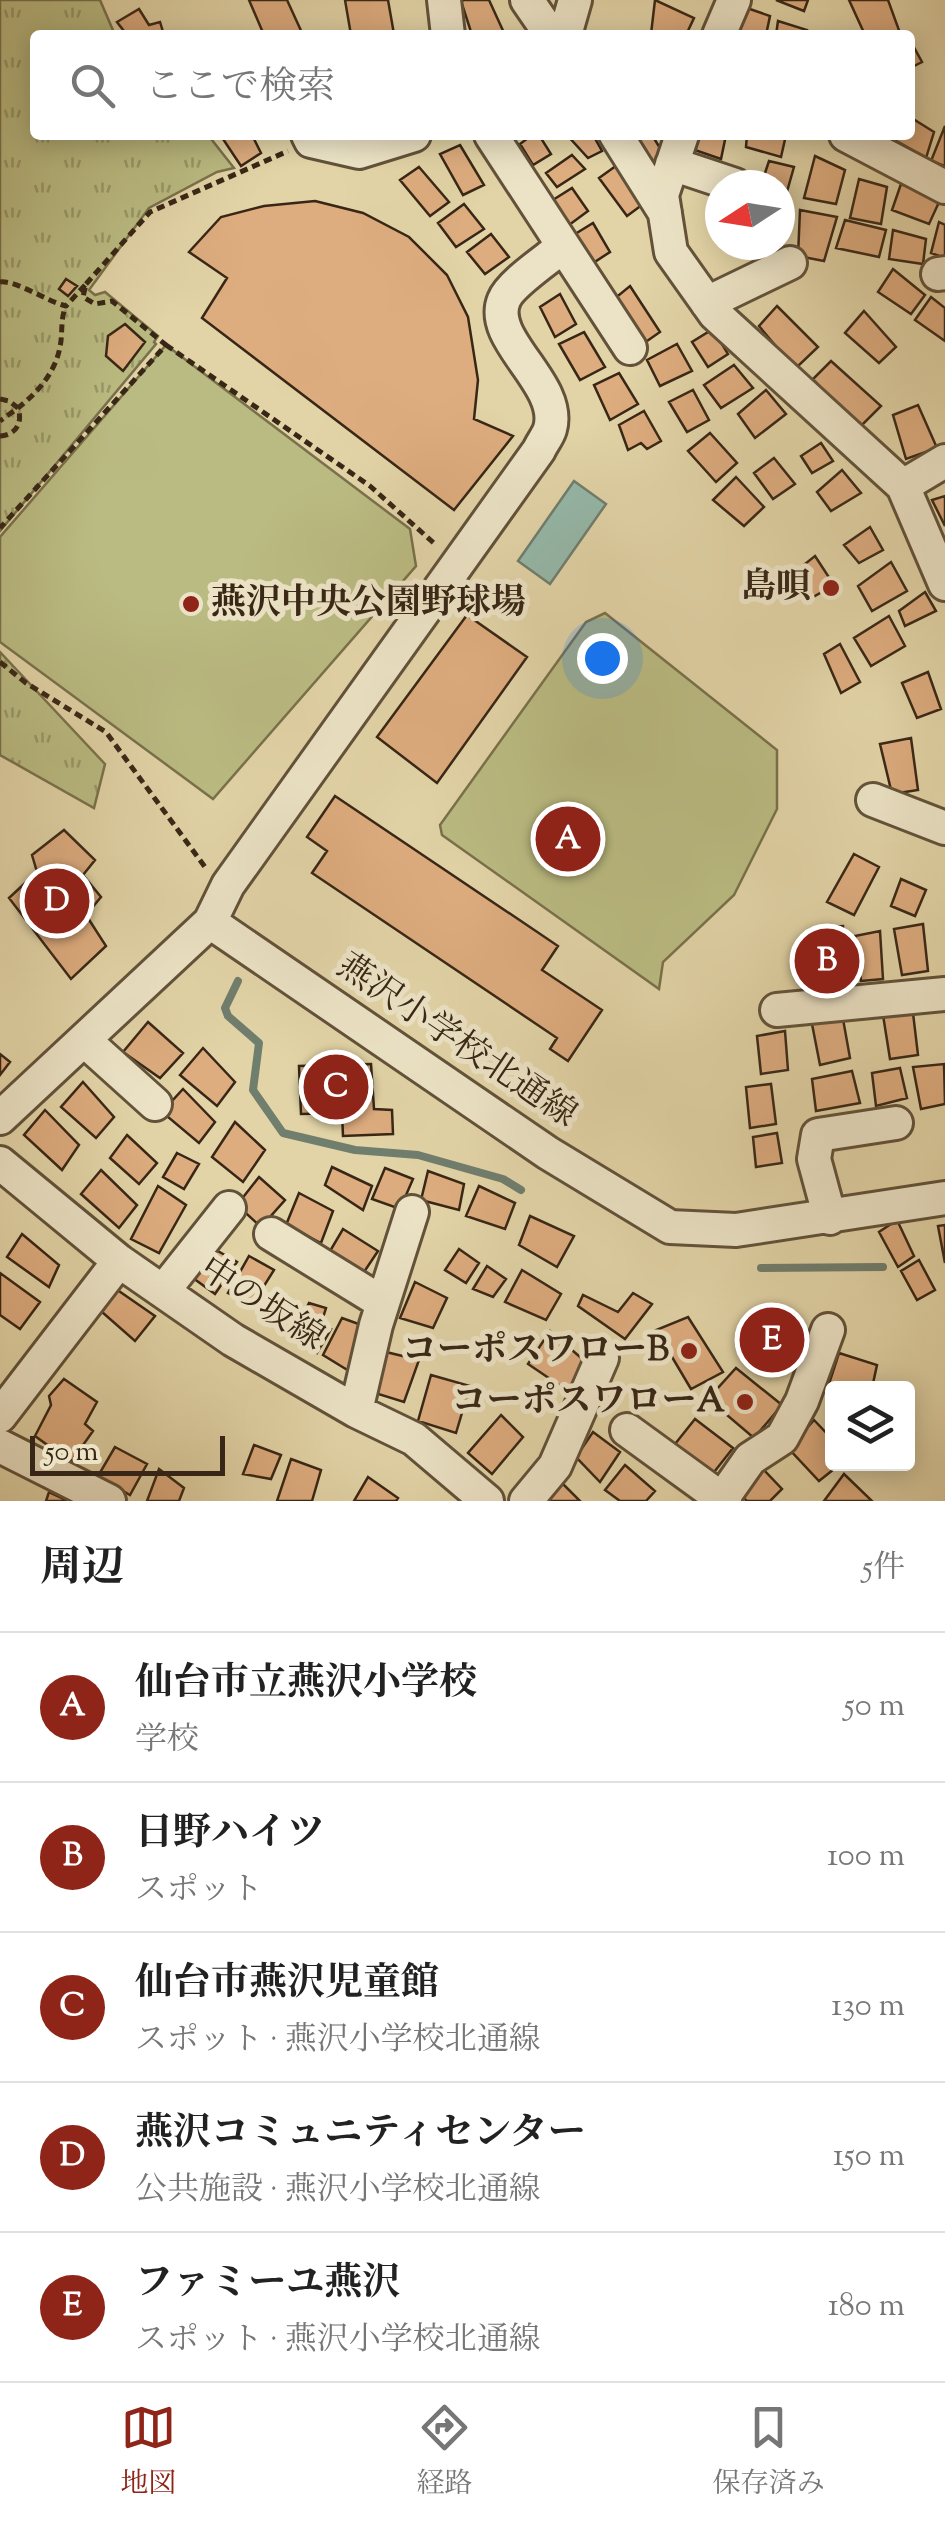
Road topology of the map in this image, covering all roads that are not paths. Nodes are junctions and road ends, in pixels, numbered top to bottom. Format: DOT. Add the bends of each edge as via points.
graph roads {
  1 [pos="444,0"];
  2 [pos="526,0"];
  3 [pos="574,0"];
  4 [pos="734,0"];
  5 [pos="447,30"];
  6 [pos="547,30"];
  7 [pos="566,30"];
  8 [pos="721,30"];
  9 [pos="316,140"];
  10 [pos="398,140"];
  11 [pos="493,140"];
  12 [pos="619,140"];
  13 [pos="855,140"];
  14 [pos="677,149"];
  15 [pos="711,170"];
  16 [pos="945,188"];
  17 [pos="665,213"];
  18 [pos="562,247"];
  19 [pos="790,263"];
  20 [pos="707,303"];
  21 [pos="630,348"];
  22 [pos="945,461"];
  23 [pos="902,486"];
  24 [pos="945,584"];
  25 [pos="873,800"];
  26 [pos="945,828"];
  27 [pos="210,922"];
  28 [pos="945,994"];
  29 [pos="777,1010"];
  30 [pos="84,1040"];
  31 [pos="155,1104"];
  32 [pos="0,1118"];
  33 [pos="896,1123"];
  34 [pos="0,1164"];
  35 [pos="945,1198"];
  36 [pos="229,1208"];
  37 [pos="412,1212"];
  38 [pos="830,1218"];
  39 [pos="271,1234"];
  40 [pos="119,1261"];
  41 [pos="164,1290"];
  42 [pos="382,1303"];
  43 [pos="828,1330"];
  44 [pos="602,1358"];
  45 [pos="356,1411"];
  46 [pos="0,1416"];
  47 [pos="627,1430"];
  48 [pos="0,1446"];
  49 [pos="477,1498"];
  50 [pos="724,1500"];
  51 [pos="109,1501"];
  52 [pos="526,1501"];
  1 -- 5 [label="street"];
  2 -- 6 [label="street"];
  3 -- 7 [label="street"];
  4 -- 8 [label="street"];
  9 -- 10 [label="street" via="360,152"];
  11 -- 18 [label="street"];
  12 -- 17 [label="street"];
  13 -- 16 [label="street"];
  14 -- 15 [label="street"];
  14 -- 17 [label="street" via="662,195"];
  17 -- 20 [label="street" via="671,252"];
  18 -- 21 [label="street"];
  18 -- 27 [label="street" via="505,296 500,313 548,401 550,429 228,885"];
  19 -- 20 [label="street"];
  20 -- 23 [label="street"];
  22 -- 23 [label="street"];
  23 -- 24 [label="street"];
  25 -- 26 [label="street"];
  27 -- 30 [label="street"];
  27 -- 38 [label="street, 燕沢小学校北通線" via="548,1154 670,1227 736,1230"];
  28 -- 29 [label="street"];
  30 -- 31 [label="street"];
  30 -- 32 [label="street"];
  33 -- 38 [label="street" via="818,1136 814,1159"];
  34 -- 40 [label="street, 中の坂線"];
  35 -- 38 [label="street, 燕沢小学校北通線"];
  36 -- 41 [label="street"];
  37 -- 42 [label="street"];
  39 -- 42 [label="street"];
  40 -- 41 [label="street, 中の坂線"];
  40 -- 46 [label="street"];
  41 -- 45 [label="street, 中の坂線" via="233,1340"];
  42 -- 45 [label="street"];
  43 -- 50 [label="street" via="782,1438 750,1460"];
  44 -- 52 [label="street" via="555,1466"];
  45 -- 49 [label="street, 中の坂線" via="414,1439"];
  47 -- 50 [label="street"];
  48 -- 51 [label="street"];
}
